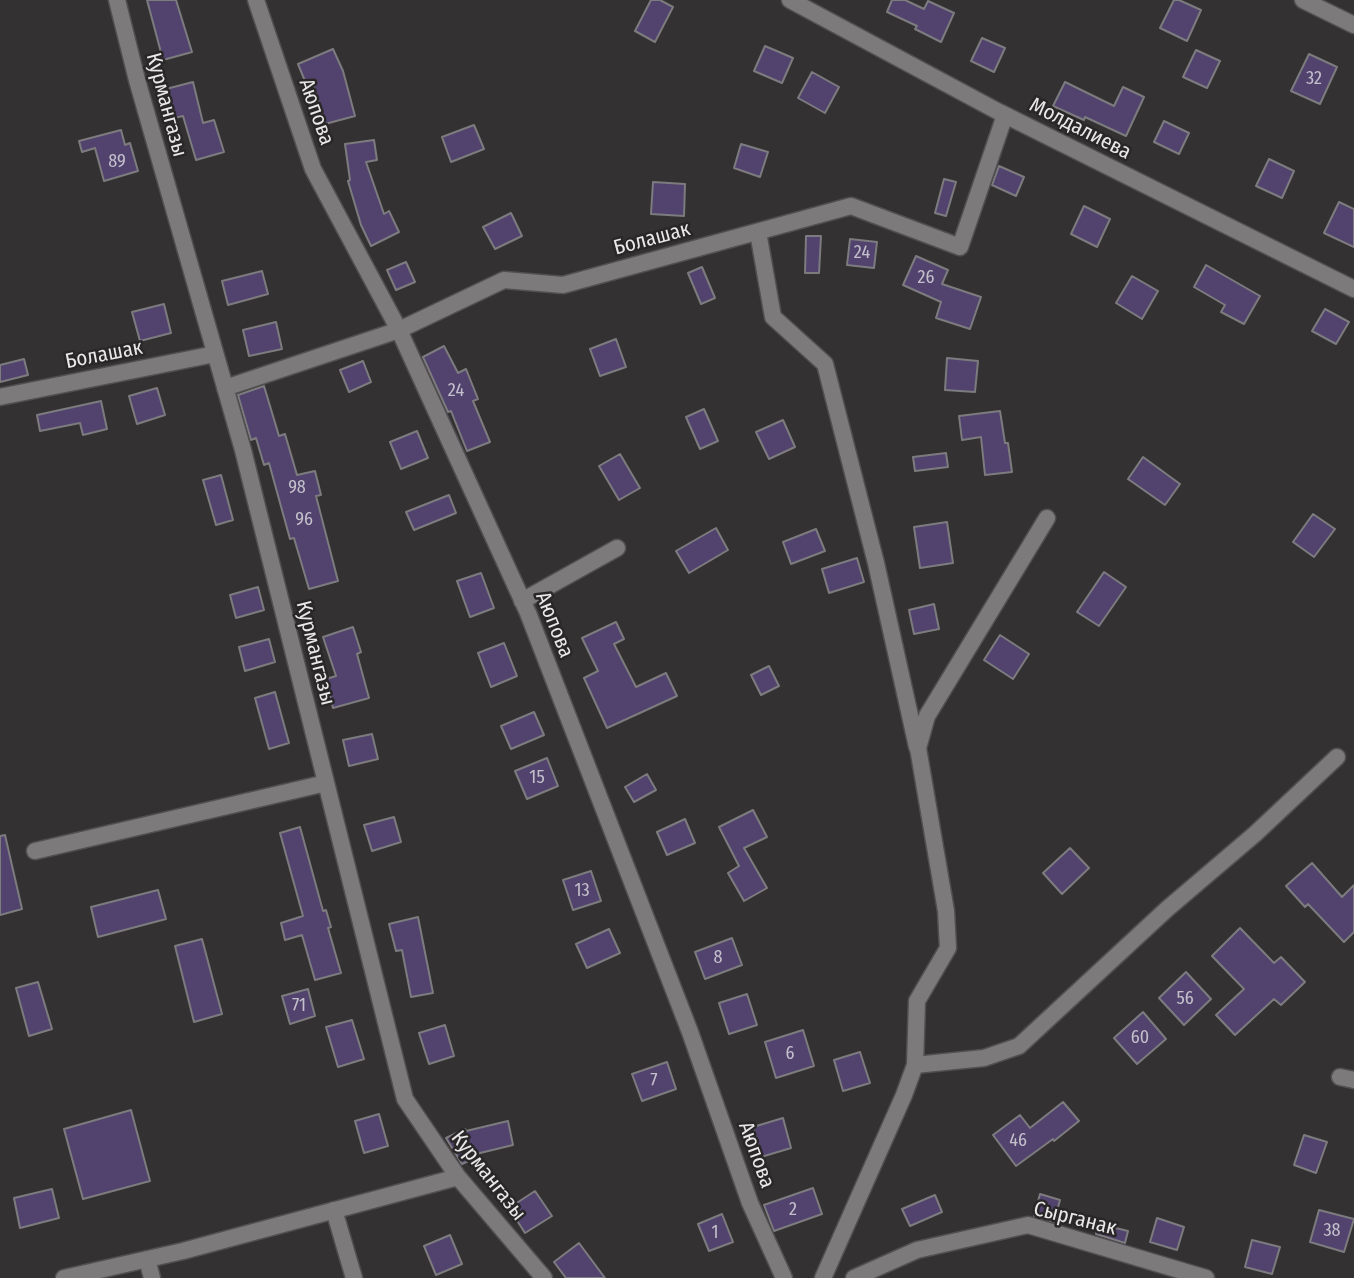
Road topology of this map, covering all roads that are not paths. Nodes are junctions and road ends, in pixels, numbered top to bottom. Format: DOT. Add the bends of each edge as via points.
graph roads {
  1 [pos="117,0"];
  2 [pos="256,0"];
  3 [pos="790,0"];
  4 [pos="1303,0"];
  5 [pos="1354,24"];
  6 [pos="1005,115"];
  7 [pos="758,232"];
  8 [pos="1354,289"];
  9 [pos="398,330"];
  10 [pos="215,354"];
  11 [pos="225,388"];
  12 [pos="0,397"];
  13 [pos="1047,518"];
  14 [pos="617,548"];
  15 [pos="522,601"];
  16 [pos="918,748"];
  17 [pos="1337,757"];
  18 [pos="326,783"];
  19 [pos="36,851"];
  20 [pos="915,1065"];
  21 [pos="458,1177"];
  22 [pos="334,1210"];
  23 [pos="147,1259"];
  24 [pos="1164,1271"];
  25 [pos="64,1278"];
  26 [pos="152,1278"];
  27 [pos="355,1278"];
  28 [pos="544,1278"];
  29 [pos="785,1278"];
  30 [pos="823,1278"];
  31 [pos="854,1278"];
  32 [pos="1206,1278"];
  1 -- 10 [label="street, Курмангазы"];
  2 -- 9 [label="street, Аюпова" via="313,169"];
  3 -- 6 [label="street, Молдалиева"];
  4 -- 5 [label="street"];
  6 -- 7 [label="street, Болашак" via="960,247 851,206"];
  6 -- 8 [label="street, Молдалиева"];
  7 -- 9 [label="street, Болашак" via="563,285 504,280"];
  7 -- 16 [label="street" via="773,317 825,364"];
  9 -- 11 [label="street, Болашак"];
  9 -- 15 [label="street, Аюпова"];
  10 -- 11 [label="street, Курмангазы"];
  10 -- 12 [label="street, Болашак"];
  11 -- 18 [label="street, Курмангазы"];
  13 -- 16 [label="street" via="927,716"];
  14 -- 15 [label="street"];
  15 -- 29 [label="street, Аюпова" via="690,1032 750,1203"];
  16 -- 20 [label="street" via="946,911 948,948 917,1002"];
  17 -- 20 [label="street" via="1019,1046 984,1058"];
  18 -- 19 [label="street"];
  18 -- 21 [label="street, Курмангазы" via="405,1100"];
  20 -- 30 [label="street"];
  21 -- 22 [label="street"];
  21 -- 28 [label="street, Курмангазы"];
  22 -- 23 [label="street"];
  22 -- 27 [label="street"];
  23 -- 25 [label="street"];
  23 -- 26 [label="street"];
  24 -- 31 [label="street, Сырганак" via="1028,1225 917,1250"];
  24 -- 32 [label="street, Сырганак"];
}
